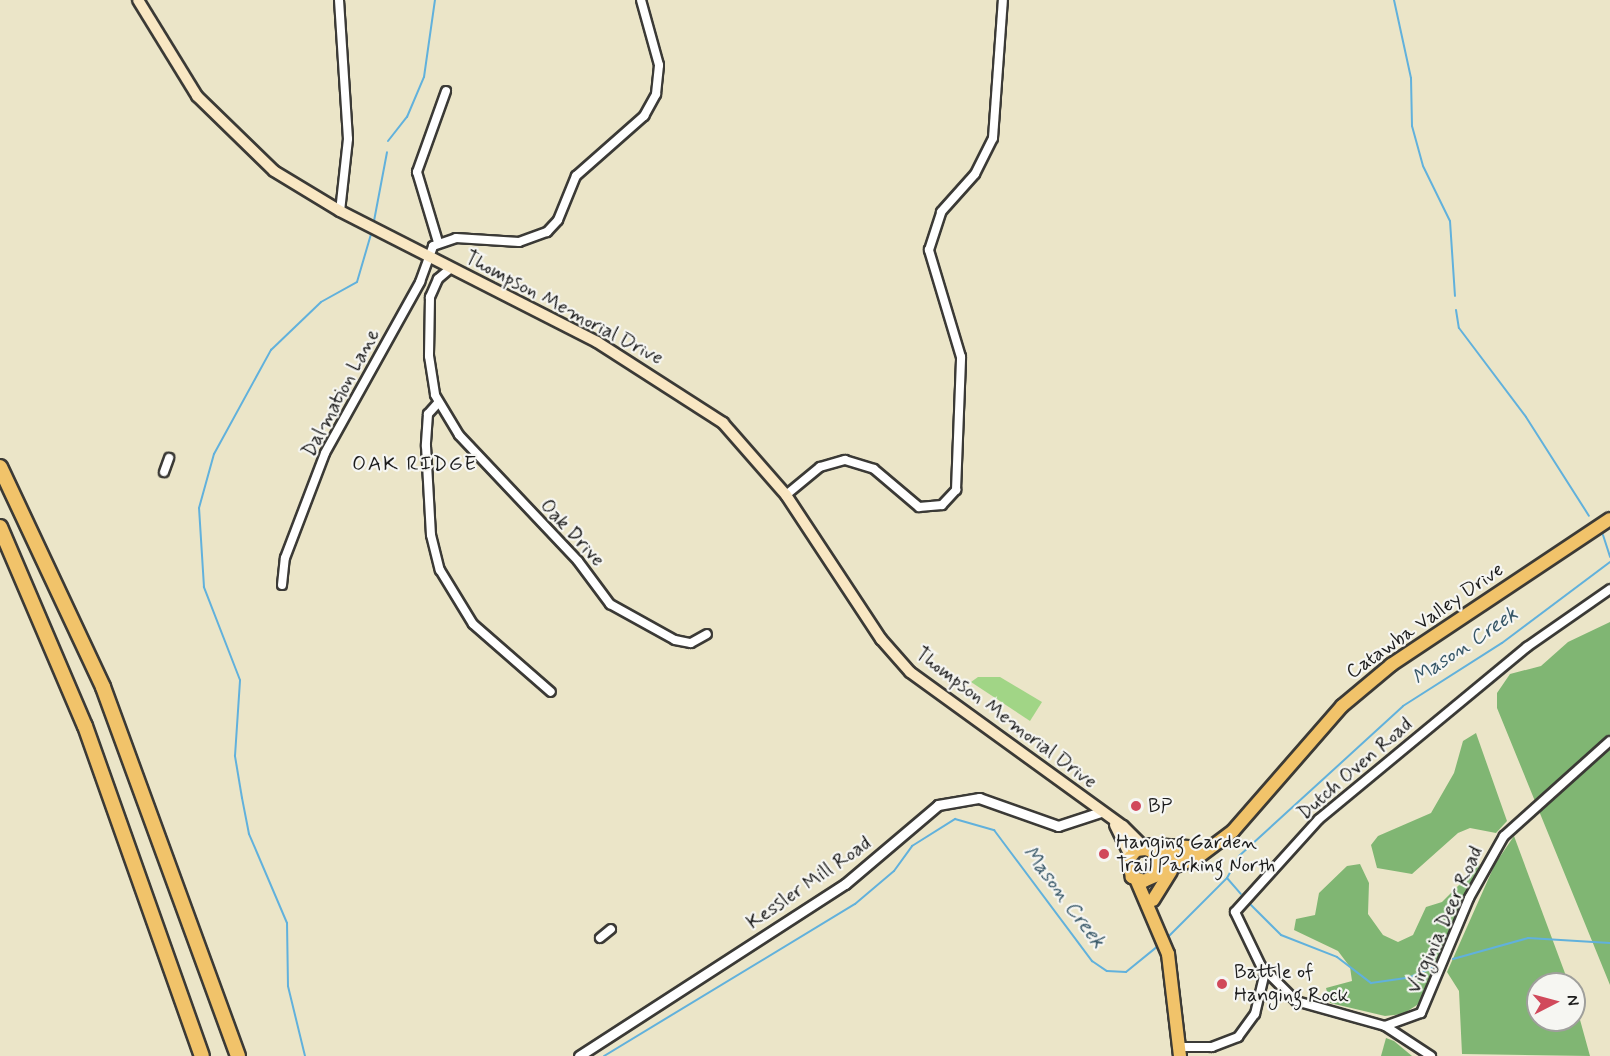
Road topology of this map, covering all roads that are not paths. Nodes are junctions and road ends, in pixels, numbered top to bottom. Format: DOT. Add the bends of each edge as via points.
graph roads {
  1 [pos="138,0"];
  2 [pos="339,0"];
  3 [pos="640,0"];
  4 [pos="1003,0"];
  5 [pos="446,91"];
  6 [pos="340,211"];
  7 [pos="438,242"];
  8 [pos="428,256"];
  9 [pos="451,268"];
  10 [pos="438,403"];
  11 [pos="169,458"];
  12 [pos="0,467"];
  13 [pos="164,472"];
  14 [pos="786,495"];
  15 [pos="1610,519"];
  16 [pos="0,528"];
  17 [pos="282,585"];
  18 [pos="1610,589"];
  19 [pos="707,634"];
  20 [pos="551,692"];
  21 [pos="1610,741"];
  22 [pos="1101,812"];
  23 [pos="1111,820"];
  24 [pos="1233,831"];
  25 [pos="1148,849"];
  26 [pos="1130,856"];
  27 [pos="1171,871"];
  28 [pos="1155,875"];
  29 [pos="1136,879"];
  30 [pos="1154,910"];
  31 [pos="611,929"];
  32 [pos="600,938"];
  33 [pos="1265,972"];
  34 [pos="1385,1026"];
  35 [pos="1180,1052"];
  36 [pos="201,1056"];
  37 [pos="237,1056"];
  38 [pos="579,1056"];
  39 [pos="1431,1056"];
  1 -- 6 [label="main road, Thompson Memorial Drive" via="182,75 225,128 274,171"];
  2 -- 6 [label="street" via="348,139"];
  3 -- 7 [label="street" via="657,53 656,94 638,124 576,176 554,226 519,242"];
  4 -- 14 [label="street" via="993,138 975,174 941,212 929,250 961,357 956,490 942,505 919,507 873,470 845,460 820,467"];
  5 -- 7 [label="street" via="417,168"];
  6 -- 8 [label="main road, Thompson Memorial Drive"];
  7 -- 8 [label="street, Dalmation Lane"];
  8 -- 9 [label="main road, Thompson Memorial Drive"];
  8 -- 17 [label="street, Dalmation Lane" via="420,282 325,453 285,558"];
  9 -- 10 [label="street, Oak Drive" via="438,279 429,307 432,386"];
  9 -- 14 [label="main road, Thompson Memorial Drive" via="597,342 705,410 744,444"];
  10 -- 19 [label="street, Oak Drive" via="477,458 578,561 610,604 675,640 691,643"];
  10 -- 20 [label="street" via="428,414 426,446 435,554 448,588 473,624"];
  11 -- 13 [label="street"];
  12 -- 37 [label="highway" via="103,687"];
  14 -- 22 [label="main road, Thompson Memorial Drive" via="881,639 910,672"];
  15 -- 24 [label="main road, Catawba Valley Drive" via="1409,652 1358,692"];
  16 -- 36 [label="highway" via="85,726"];
  18 -- 33 [label="street, Dutch Oven Road" via="1527,647 1363,781 1249,894 1235,916"];
  21 -- 34 [label="street, Virginia Deer Road" via="1504,836 1469,898 1421,1013"];
  22 -- 23 [label="main road, Thompson Memorial Drive"];
  22 -- 38 [label="street, Kessler Mill Road" via="1058,826 979,798 938,805 845,884"];
  23 -- 25 [label="main road, Thompson Memorial Drive"];
  23 -- 26 [label="main road, Thompson Memorial Drive"];
  24 -- 25 [label="main road, Catawba Valley Drive" via="1202,849"];
  24 -- 27 [label="main road, Catawba Valley Drive"];
  25 -- 26 [label="main road"];
  25 -- 28 [label="main road"];
  26 -- 29 [label="main road" via="1127,868"];
  27 -- 28 [label="main road, Catawba Valley Drive"];
  27 -- 30 [label="main road"];
  28 -- 29 [label="main road, Catawba Valley Drive"];
  28 -- 30 [label="main road"];
  29 -- 30 [label="main road"];
  30 -- 35 [label="main road" via="1171,966"];
  31 -- 32 [label="street"];
  33 -- 34 [label="street" via="1302,1005"];
  33 -- 35 [label="street" via="1255,1014 1238,1037 1212,1047"];
  34 -- 39 [label="street"];
}
